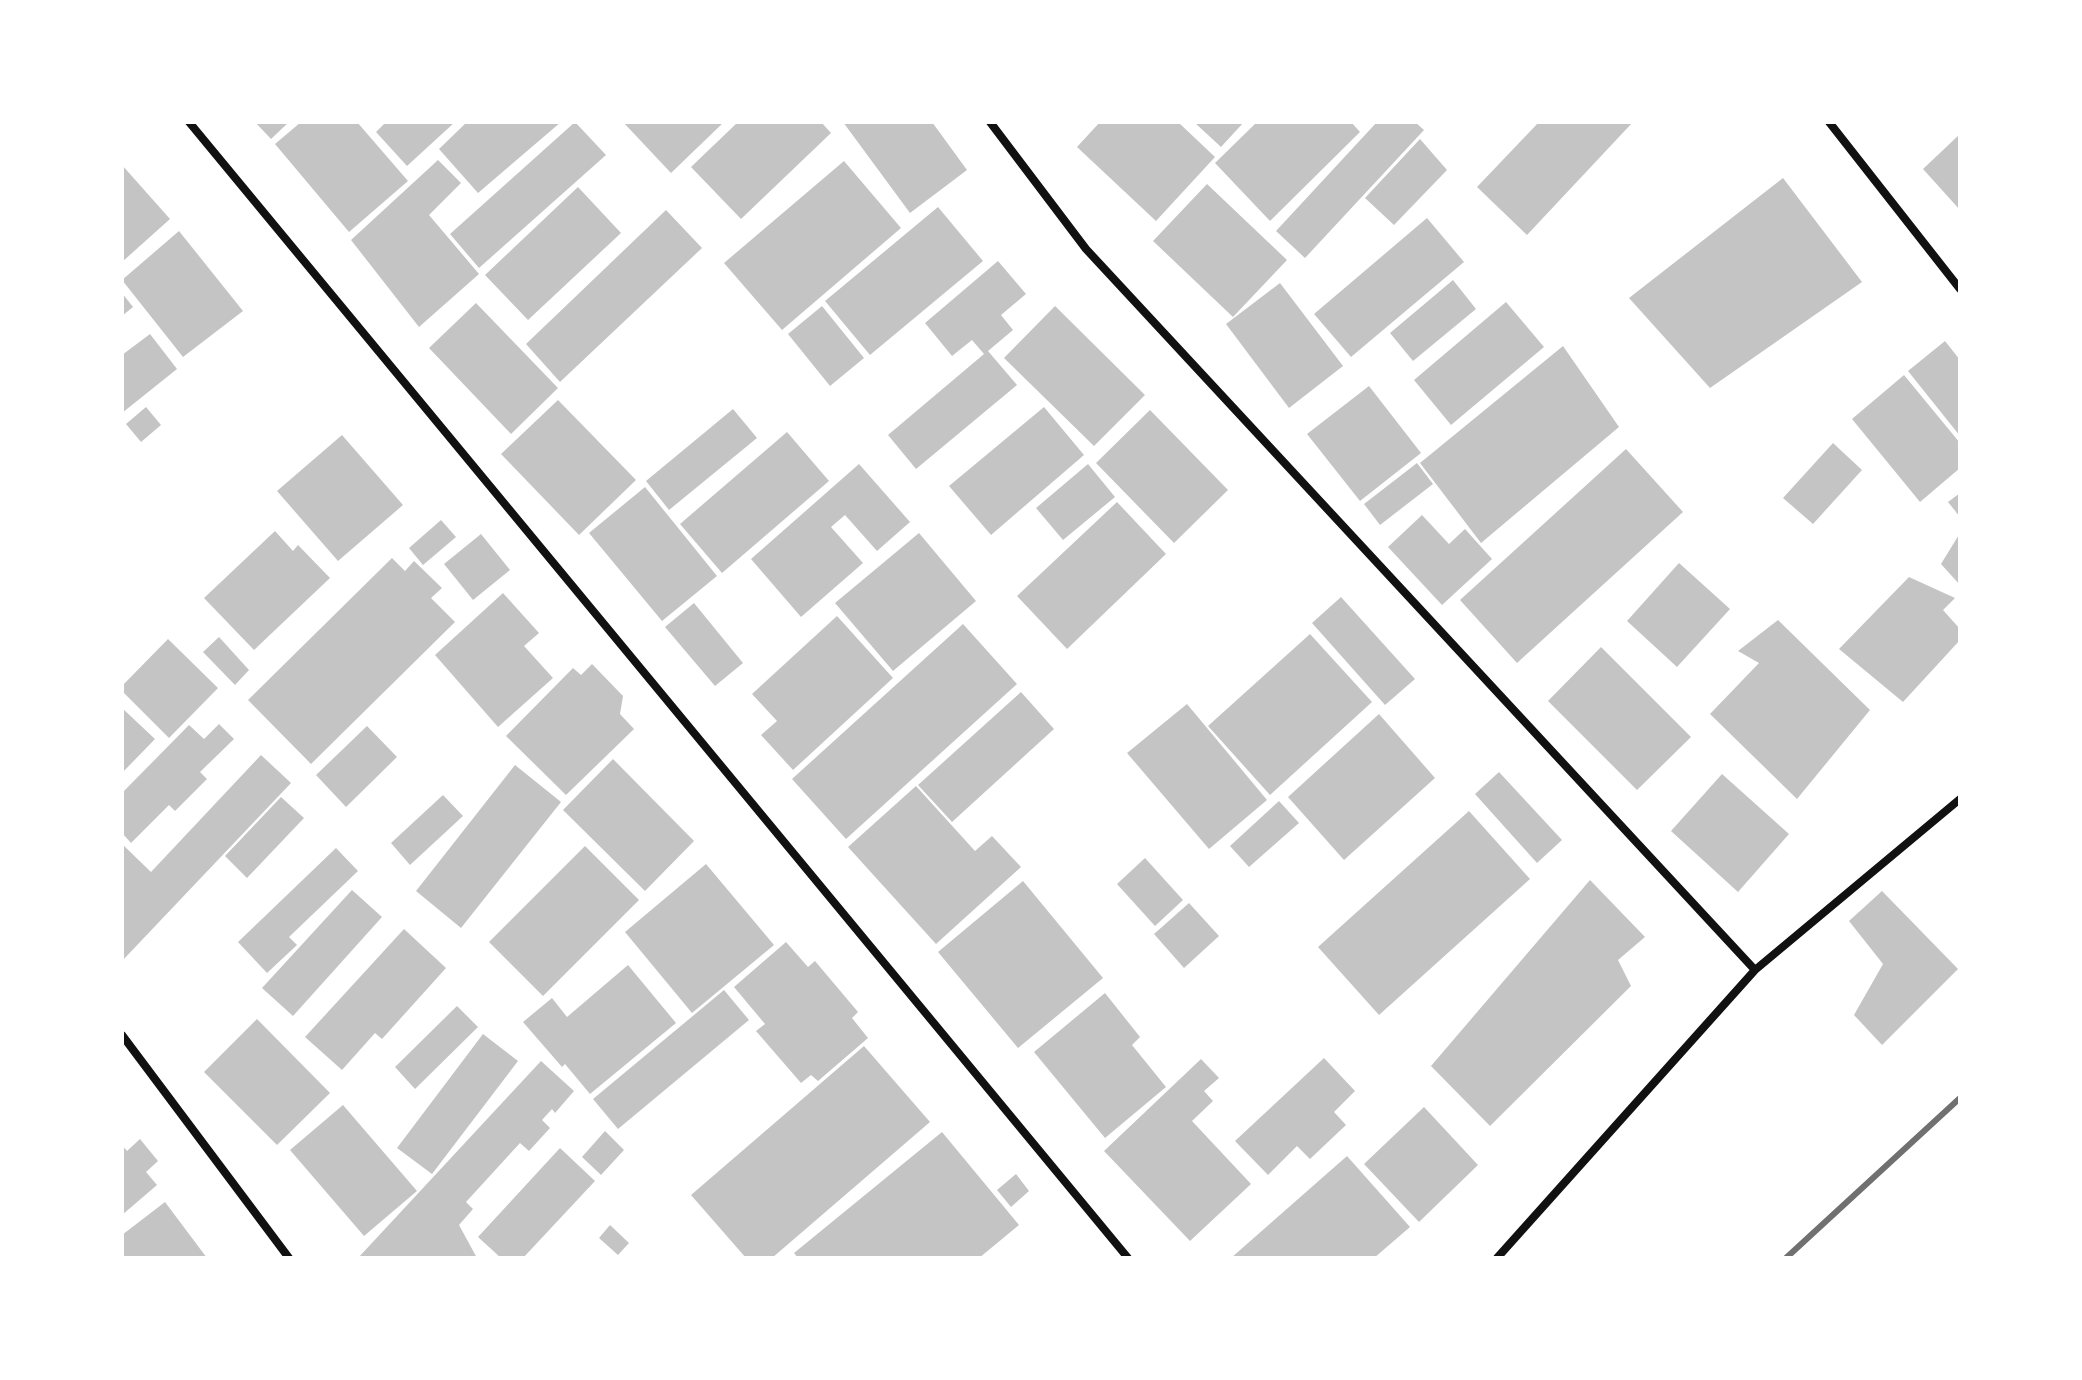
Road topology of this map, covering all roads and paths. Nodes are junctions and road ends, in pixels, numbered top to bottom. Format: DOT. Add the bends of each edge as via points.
graph roads {
  1 [pos="189,122"];
  2 [pos="990,122"];
  3 [pos="1829,122"];
  4 [pos="1960,289"];
  5 [pos="1960,799"];
  6 [pos="1755,970"];
  7 [pos="122,1035"];
  8 [pos="289,1258"];
  9 [pos="1128,1258"];
  10 [pos="1497,1258"];
  1 -- 9 [label="street"];
  2 -- 6 [label="street" via="1086,249"];
  3 -- 4 [label="street"];
  5 -- 6 [label="street"];
  6 -- 10 [label="street"];
  7 -- 8 [label="street"];
}
